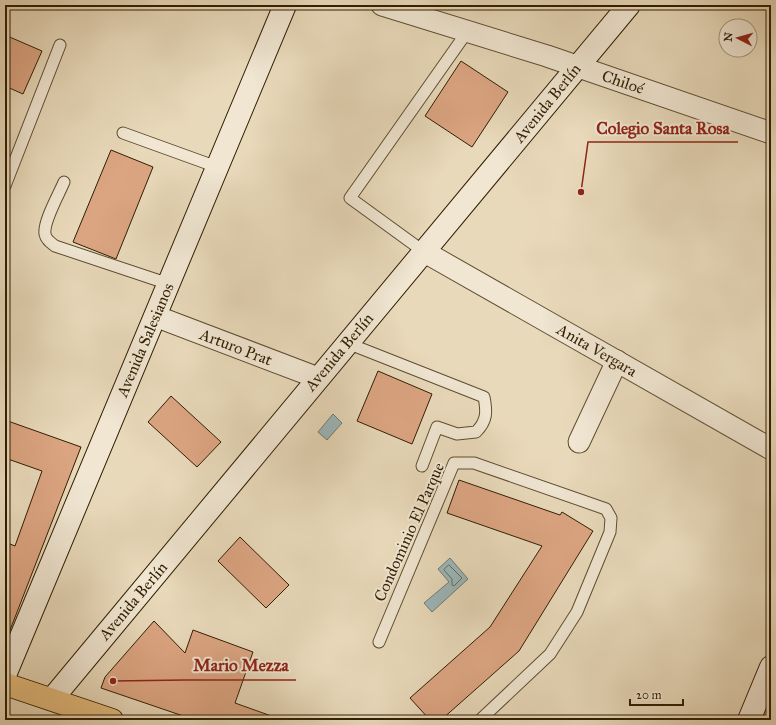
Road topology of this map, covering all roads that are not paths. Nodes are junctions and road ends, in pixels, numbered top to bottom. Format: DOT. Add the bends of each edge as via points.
graph roads {
  1 [pos="285,5"];
  2 [pos="382,5"];
  3 [pos="629,5"];
  4 [pos="467,32"];
  5 [pos="60,45"];
  6 [pos="577,67"];
  7 [pos="123,133"];
  8 [pos="771,133"];
  9 [pos="217,167"];
  10 [pos="64,182"];
  11 [pos="5,186"];
  12 [pos="423,251"];
  13 [pos="169,284"];
  14 [pos="155,316"];
  15 [pos="347,343"];
  16 [pos="617,361"];
  17 [pos="318,378"];
  18 [pos="579,442"];
  19 [pos="771,449"];
  20 [pos="422,466"];
  21 [pos="379,642"];
  22 [pos="771,667"];
  23 [pos="5,675"];
  24 [pos="5,684"];
  25 [pos="52,700"];
  26 [pos="112,720"];
  27 [pos="480,720"];
  28 [pos="749,720"];
  1 -- 9 [label="street, Avenida Salesianos"];
  2 -- 4 [label="street, Chiloé"];
  3 -- 6 [label="street, Avenida Berlín"];
  4 -- 6 [label="street, Chiloé"];
  4 -- 12 [label="lane" via="350,198"];
  5 -- 11 [label="lane"];
  6 -- 8 [label="street, Chiloé"];
  6 -- 12 [label="street, Avenida Berlín"];
  7 -- 9 [label="lane"];
  9 -- 13 [label="street, Avenida Salesianos"];
  10 -- 13 [label="lane" via="46,226 45,235 49,242"];
  12 -- 15 [label="street, Avenida Berlín"];
  12 -- 16 [label="street, Anita Vergara"];
  13 -- 14 [label="street, Avenida Salesianos"];
  14 -- 17 [label="street, Arturo Prat"];
  14 -- 23 [label="street, Avenida Salesianos"];
  15 -- 17 [label="street, Avenida Berlín"];
  15 -- 20 [label="lane" via="484,397 486,410 483,425 476,432 457,434 437,427"];
  16 -- 18 [label="street"];
  16 -- 19 [label="street, Anita Vergara"];
  17 -- 25 [label="street, Avenida Berlín"];
  21 -- 27 [label="lane, Condominio El Parque" via="454,463 474,463 606,509 611,518 610,532 577,612 550,654"];
  22 -- 28 [label="street"];
  24 -- 25 [label="main road"];
  25 -- 26 [label="main road"];
}
